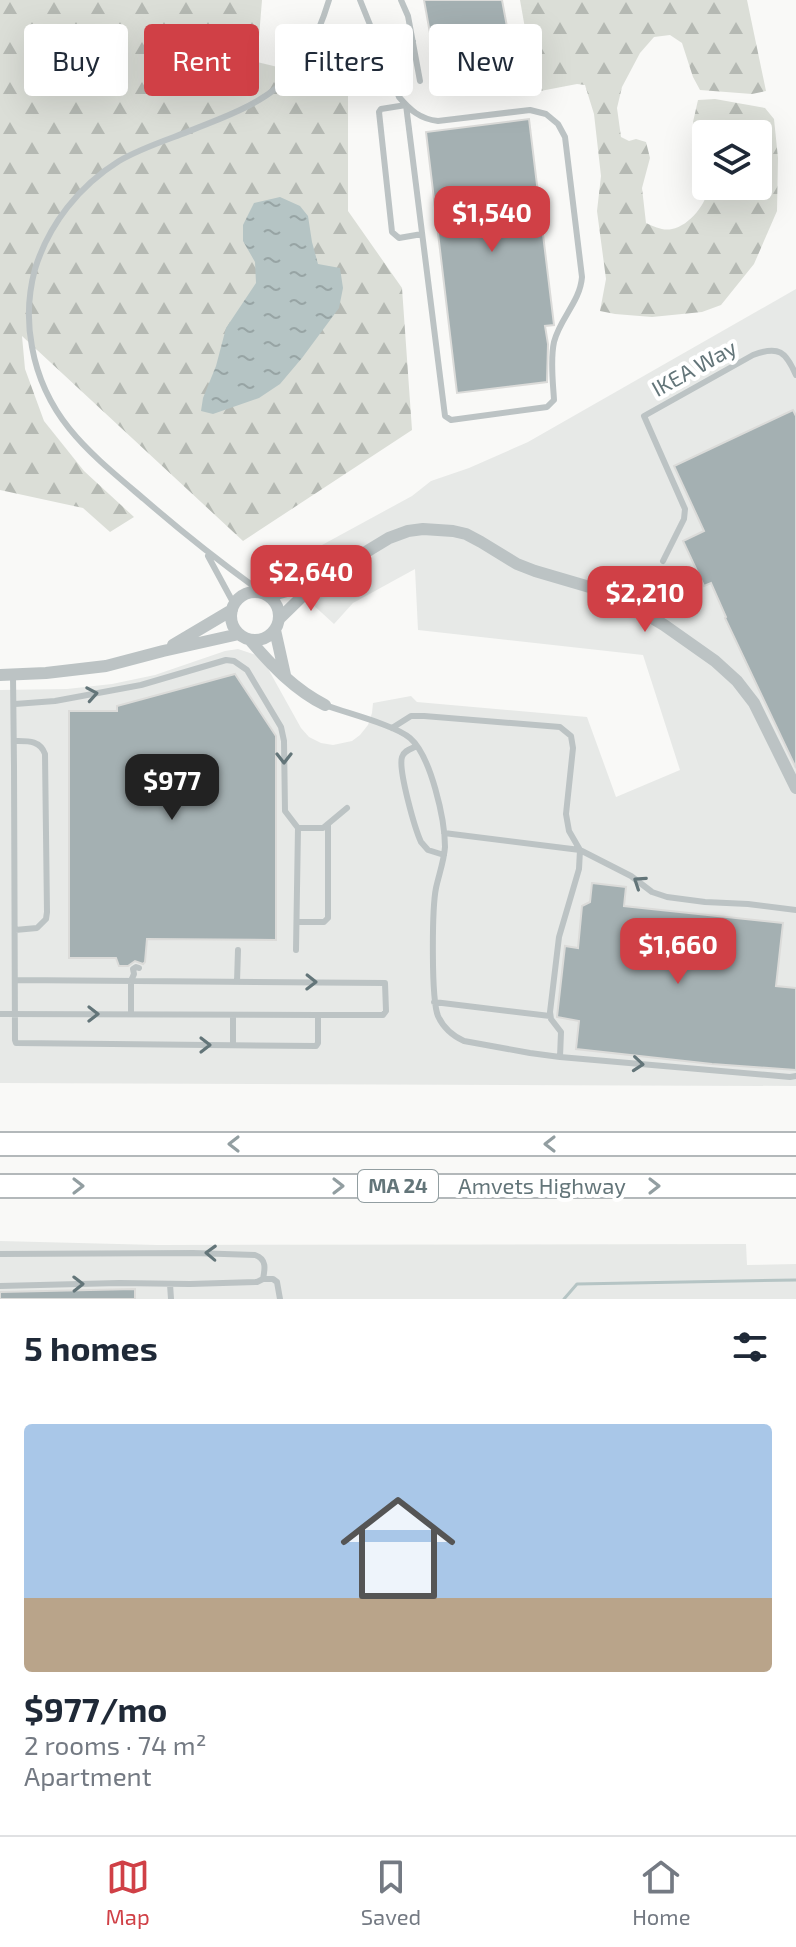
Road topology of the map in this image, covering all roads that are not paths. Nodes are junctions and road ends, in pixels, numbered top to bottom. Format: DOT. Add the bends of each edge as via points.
graph roads {
  1 [pos="329,0"];
  2 [pos="360,0"];
  3 [pos="401,0"];
  4 [pos="370,24"];
  5 [pos="410,24"];
  6 [pos="413,41"];
  7 [pos="420,81"];
  8 [pos="400,96"];
  9 [pos="406,105"];
  10 [pos="422,234"];
  11 [pos="796,375"];
  12 [pos="207,553"];
  13 [pos="663,561"];
  14 [pos="318,581"];
  15 [pos="266,595"];
  16 [pos="233,607"];
  17 [pos="277,624"];
  18 [pos="244,637"];
  19 [pos="163,651"];
  20 [pos="6,674"];
  21 [pos="285,675"];
  22 [pos="15,704"];
  23 [pos="325,705"];
  24 [pos="392,728"];
  25 [pos="15,741"];
  26 [pos="417,746"];
  27 [pos="796,788"];
  28 [pos="347,808"];
  29 [pos="328,824"];
  30 [pos="298,828"];
  31 [pos="444,833"];
  32 [pos="580,850"];
  33 [pos="444,855"];
  34 [pos="796,910"];
  35 [pos="297,922"];
  36 [pos="15,930"];
  37 [pos="238,950"];
  38 [pos="296,950"];
  39 [pos="135,974"];
  40 [pos="15,980"];
  41 [pos="237,982"];
  42 [pos="434,1002"];
  43 [pos="0,1014"];
  44 [pos="15,1014"];
  45 [pos="131,1014"];
  46 [pos="233,1015"];
  47 [pos="318,1015"];
  48 [pos="550,1016"];
  49 [pos="233,1045"];
  50 [pos="560,1057"];
  51 [pos="796,1076"];
  52 [pos="0,1144"];
  53 [pos="796,1144"];
  54 [pos="0,1186"];
  55 [pos="796,1186"];
  56 [pos="0,1254"];
  57 [pos="263,1279"];
  58 [pos="170,1284"];
  59 [pos="0,1286"];
  60 [pos="171,1299"];
  61 [pos="280,1299"];
  1 -- 12 [label="lane" via="303,60 270,93 239,111 144,148 89,182 49,236 32,279 31,341 56,412 82,446"];
  2 -- 4 [label="lane"];
  3 -- 5 [label="lane"];
  6 -- 7 [label="lane"];
  8 -- 9 [label="lane"];
  9 -- 10 [label="lane"];
  9 -- 10 [label="lane" via="379,112 392,232 399,238"];
  9 -- 10 [label="lane" via="419,116 438,121 539,111 563,130 582,277 554,342 551,405 451,420 445,416"];
  11 -- 13 [label="lane, IKEA Way" via="784,354 766,350 644,416 686,513"];
  12 -- 15 [label="lane"];
  12 -- 16 [label="lane"];
  14 -- 15 [label="street"];
  14 -- 17 [label="street"];
  14 -- 27 [label="street" via="389,538 438,529 466,534 535,571 610,593 700,649 737,681 760,712"];
  15 -- 16 [label="street" via="247,593"];
  15 -- 17 [label="street" via="276,604"];
  16 -- 18 [label="street" via="232,625"];
  16 -- 19 [label="street"];
  17 -- 18 [label="street" via="264,639"];
  17 -- 21 [label="street"];
  18 -- 19 [label="street"];
  18 -- 21 [label="street"];
  19 -- 20 [label="street" via="106,666"];
  20 -- 22 [label="lane"];
  21 -- 23 [label="street"];
  22 -- 25 [label="lane"];
  22 -- 30 [label="lane, one-way" via="141,685 234,661 247,670 281,727 285,811"];
  23 -- 24 [label="lane"];
  24 -- 26 [label="lane"];
  24 -- 32 [label="lane" via="411,716 424,716 566,730 573,748 566,814"];
  25 -- 36 [label="lane"];
  25 -- 36 [label="lane" via="32,741 45,754 47,912 37,928"];
  26 -- 31 [label="lane" via="431,775"];
  26 -- 33 [label="lane" via="402,756 402,774 421,842"];
  28 -- 29 [label="lane"];
  29 -- 30 [label="lane"];
  29 -- 35 [label="lane" via="328,918"];
  30 -- 35 [label="lane"];
  31 -- 32 [label="lane"];
  31 -- 33 [label="lane"];
  34 -- 32 [label="lane, one-way" via="667,897"];
  32 -- 48 [label="lane" via="559,937"];
  33 -- 42 [label="lane" via="434,901"];
  35 -- 38 [label="lane"];
  36 -- 40 [label="lane"];
  37 -- 41 [label="lane"];
  39 -- 40 [label="lane"];
  39 -- 41 [label="lane"];
  39 -- 45 [label="lane"];
  40 -- 44 [label="lane"];
  41 -- 47 [label="lane, one-way" via="385,983 383,1015"];
  42 -- 48 [label="lane"];
  42 -- 50 [label="lane" via="438,1016 459,1038"];
  43 -- 44 [label="lane"];
  44 -- 45 [label="lane, one-way"];
  44 -- 49 [label="lane, one-way" via="16,1043"];
  45 -- 46 [label="lane"];
  46 -- 47 [label="lane"];
  46 -- 49 [label="lane"];
  47 -- 49 [label="lane" via="318,1045"];
  48 -- 50 [label="lane" via="561,1032"];
  50 -- 51 [label="lane, one-way"];
  53 -- 52 [label="highway, Amvets Highway / MA 24, one-way"];
  54 -- 55 [label="highway, Amvets Highway / MA 24, one-way"];
  57 -- 56 [label="lane, one-way" via="264,1262 255,1255"];
  57 -- 58 [label="lane"];
  57 -- 61 [label="lane" via="277,1282"];
  59 -- 58 [label="lane, one-way"];
  58 -- 60 [label="lane"];
}
